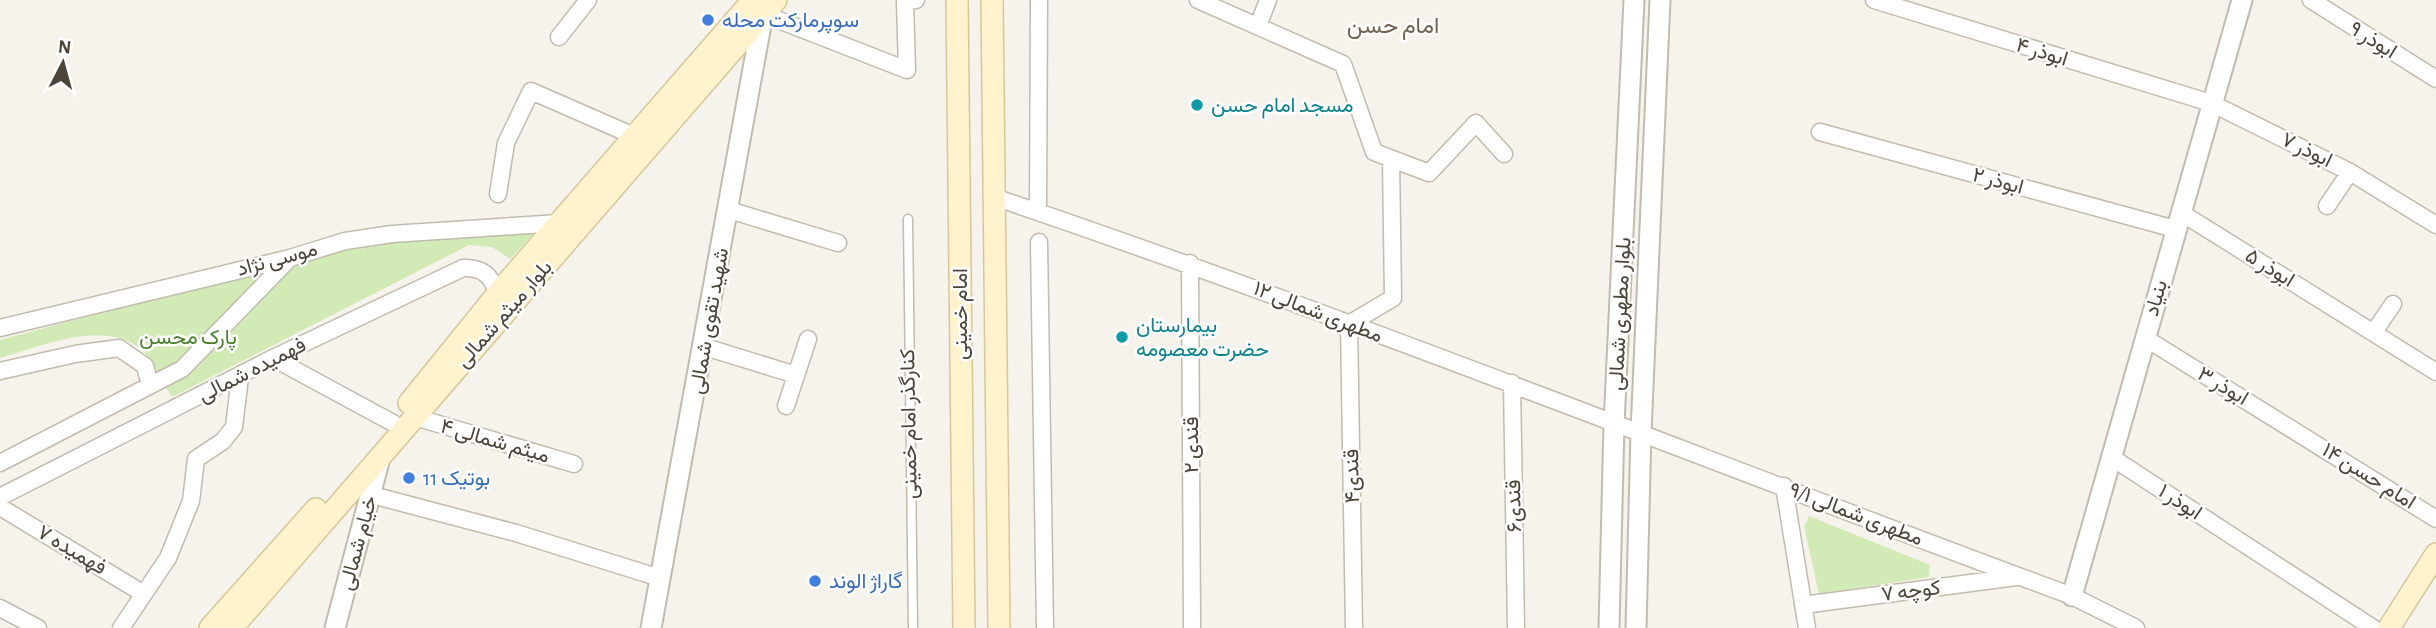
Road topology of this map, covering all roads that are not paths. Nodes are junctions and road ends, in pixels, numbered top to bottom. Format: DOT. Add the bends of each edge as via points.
graph roads {
  1 [pos="588,0"];
  2 [pos="957,0"];
  3 [pos="992,0"];
  4 [pos="1039,0"];
  5 [pos="1198,0"];
  6 [pos="1268,0"];
  7 [pos="1634,0"];
  8 [pos="1660,0"];
  9 [pos="1874,0"];
  10 [pos="2242,0"];
  11 [pos="2311,0"];
  12 [pos="909,1"];
  13 [pos="755,4"];
  14 [pos="1258,26"];
  15 [pos="559,37"];
  16 [pos="2436,79"];
  17 [pos="2211,103"];
  18 [pos="1820,132"];
  19 [pos="634,136"];
  20 [pos="1504,155"];
  21 [pos="1391,159"];
  22 [pos="2350,172"];
  23 [pos="498,194"];
  24 [pos="994,197"];
  25 [pos="2327,206"];
  26 [pos="729,210"];
  27 [pos="1038,212"];
  28 [pos="2434,218"];
  29 [pos="908,219"];
  30 [pos="2178,220"];
  31 [pos="559,223"];
  32 [pos="1039,242"];
  33 [pos="838,243"];
  34 [pos="289,258"];
  35 [pos="1190,263"];
  36 [pos="498,293"];
  37 [pos="2393,304"];
  38 [pos="1349,324"];
  39 [pos="0,328"];
  40 [pos="2367,328"];
  41 [pos="2145,338"];
  42 [pos="808,339"];
  43 [pos="705,347"];
  44 [pos="273,358"];
  45 [pos="0,371"];
  46 [pos="2436,372"];
  47 [pos="796,375"];
  48 [pos="240,377"];
  49 [pos="1512,383"];
  50 [pos="150,385"];
  51 [pos="786,406"];
  52 [pos="415,417"];
  53 [pos="393,423"];
  54 [pos="1614,424"];
  55 [pos="1641,432"];
  56 [pos="2302,433"];
  57 [pos="2111,457"];
  58 [pos="380,458"];
  59 [pos="0,463"];
  60 [pos="574,464"];
  61 [pos="1784,486"];
  62 [pos="372,495"];
  63 [pos="0,497"];
  64 [pos="0,507"];
  65 [pos="2436,519"];
  66 [pos="2436,554"];
  67 [pos="2019,577"];
  68 [pos="660,578"];
  69 [pos="144,594"];
  70 [pos="2072,596"];
  71 [pos="1803,605"];
  72 [pos="0,608"];
  73 [pos="238,627"];
  74 [pos="38,628"];
  75 [pos="121,628"];
  76 [pos="210,628"];
  77 [pos="335,628"];
  78 [pos="651,628"];
  79 [pos="914,628"];
  80 [pos="964,628"];
  81 [pos="999,628"];
  82 [pos="1045,628"];
  83 [pos="1192,628"];
  84 [pos="1354,628"];
  85 [pos="1516,628"];
  86 [pos="1609,628"];
  87 [pos="1636,628"];
  88 [pos="1807,628"];
  89 [pos="2136,628"];
  90 [pos="2373,628"];
  91 [pos="2389,628"];
  1 -- 15 [label="street"];
  2 -- 80 [label="main road, امام خمینی"];
  3 -- 24 [label="main road, امام خمینی"];
  4 -- 27 [label="street"];
  5 -- 14 [label="street"];
  6 -- 14 [label="street"];
  7 -- 54 [label="street, بلوار مطهری شمالی"];
  8 -- 55 [label="street, بلوار مطهری شمالی"];
  9 -- 17 [label="street, ابوذر ۴"];
  10 -- 17 [label="street, بنیاد"];
  11 -- 16 [label="street, ابوذر ۹"];
  12 -- 13 [label="street" via="907,70"];
  13 -- 19 [label="main road, بلوار میثم شمالی"];
  13 -- 26 [label="street, شهید تقوی شمالی"];
  13 -- 52 [label="main road, بلوار میثم شمالی"];
  14 -- 21 [label="street" via="1343,64 1374,152"];
  17 -- 22 [label="street, ابوذر ۷"];
  17 -- 30 [label="street, بنیاد"];
  18 -- 30 [label="street, ابوذر ۲"];
  19 -- 23 [label="street" via="531,91 506,143"];
  19 -- 31 [label="main road, بلوار میثم شمالی"];
  20 -- 21 [label="street" via="1476,123 1429,173"];
  21 -- 38 [label="street" via="1393,298"];
  22 -- 25 [label="street"];
  22 -- 28 [label="street, ابوذر ۷"];
  24 -- 27 [label="street, مطهری شمالی ۱۲"];
  24 -- 81 [label="main road, امام خمینی"];
  26 -- 33 [label="street"];
  26 -- 43 [label="street, شهید تقوی شمالی"];
  27 -- 35 [label="street, مطهری شمالی ۱۲"];
  29 -- 79 [label="lane, کنارگذر امام خمینی"];
  30 -- 40 [label="street, ابوذر ۵"];
  30 -- 41 [label="street, بنیاد"];
  31 -- 34 [label="street, موسی نژاد" via="392,234 345,241"];
  31 -- 36 [label="main road, بلوار میثم شمالی"];
  32 -- 82 [label="street"];
  34 -- 39 [label="street, موسی نژاد"];
  34 -- 50 [label="street, فهمیده شمالی" via="182,369"];
  35 -- 38 [label="street, مطهری شمالی ۱۲"];
  35 -- 83 [label="street, قندی ۲"];
  36 -- 44 [label="street, فهمیده شمالی" via="486,274 463,268"];
  36 -- 53 [label="main road, بلوار میثم شمالی"];
  37 -- 40 [label="street"];
  38 -- 49 [label="street, مطهری شمالی ۱۲"];
  38 -- 84 [label="street, قندی۴"];
  40 -- 46 [label="street, ابوذر ۵"];
  41 -- 56 [label="street, ابوذر ۳"];
  41 -- 57 [label="street, بنیاد"];
  42 -- 47 [label="street"];
  43 -- 47 [label="street"];
  43 -- 68 [label="street, شهید تقوی شمالی"];
  44 -- 48 [label="street, فهمیده شمالی"];
  44 -- 53 [label="street"];
  45 -- 50 [label="street" via="85,351 119,348 145,366"];
  47 -- 51 [label="street"];
  48 -- 63 [label="street, فهمیده شمالی"];
  48 -- 69 [label="street" via="234,427 223,441 196,459 191,501 168,558"];
  49 -- 54 [label="street, مطهری شمالی ۱۲"];
  49 -- 85 [label="street, قندی۶"];
  50 -- 59 [label="street, فهمیده شمالی"];
  52 -- 58 [label="main road, بلوار میثم شمالی"];
  52 -- 60 [label="street, میثم شمالی ۴"];
  53 -- 76 [label="main road, بلوار میثم شمالی"];
  54 -- 55 [label="street, مطهری شمالی ۱۲"];
  54 -- 86 [label="street, بلوار مطهری شمالی"];
  55 -- 61 [label="street, مطهری شمالی ۹/۱"];
  55 -- 87 [label="street, بلوار مطهری شمالی"];
  56 -- 65 [label="street, امام حسن ۱۴"];
  57 -- 70 [label="street, بنیاد"];
  57 -- 90 [label="street, ابوذر ۱"];
  58 -- 62 [label="street, خیام شمالی"];
  58 -- 73 [label="main road, بلوار میثم شمالی"];
  61 -- 67 [label="street, مطهری شمالی ۹/۱"];
  61 -- 71 [label="street"];
  62 -- 68 [label="street"];
  62 -- 77 [label="street, خیام شمالی"];
  64 -- 69 [label="street, فهمیده ۷"];
  66 -- 91 [label="main road"];
  67 -- 70 [label="street, مطهری شمالی ۹/۱"];
  67 -- 71 [label="street, کوچه ۷"];
  68 -- 78 [label="street, شهید تقوی شمالی"];
  69 -- 75 [label="street"];
  70 -- 89 [label="street, مطهری شمالی ۹/۱"];
  71 -- 88 [label="street"];
  72 -- 74 [label="street"];
}
